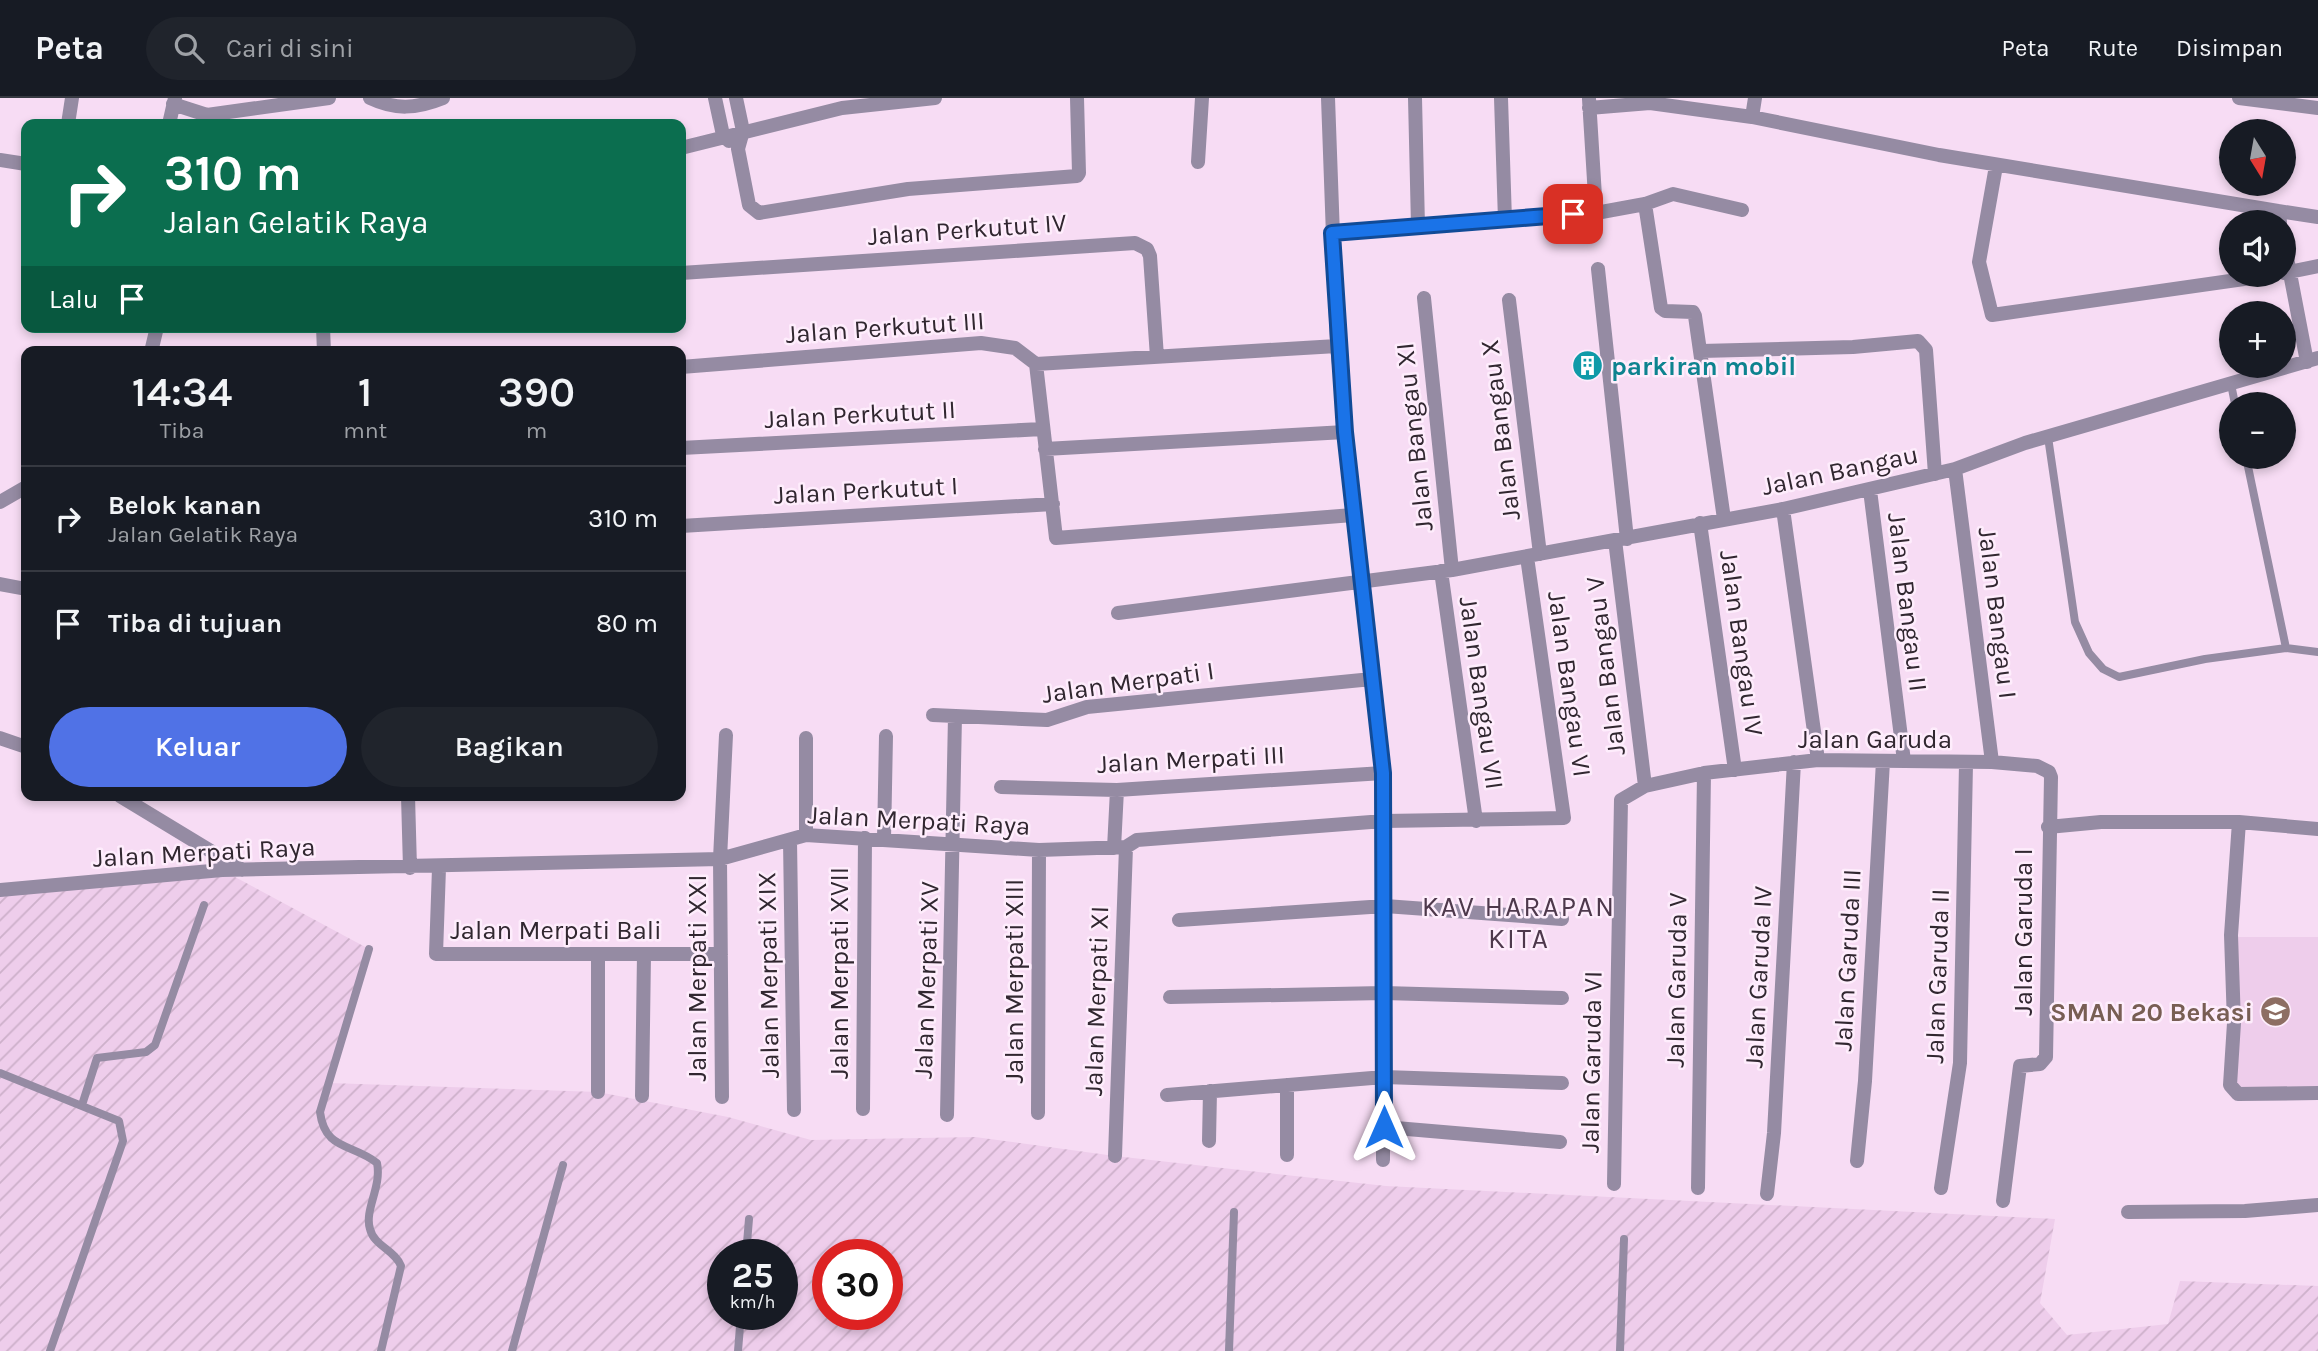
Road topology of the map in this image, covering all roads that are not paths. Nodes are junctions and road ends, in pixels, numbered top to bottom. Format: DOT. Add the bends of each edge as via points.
graph roads {
  1 [pos="72,98"];
  2 [pos="209,98"];
  3 [pos="328,98"];
  4 [pos="370,98"];
  5 [pos="443,98"];
  6 [pos="715,98"];
  7 [pos="736,98"];
  8 [pos="934,98"];
  9 [pos="1077,98"];
  10 [pos="1202,98"];
  11 [pos="1328,98"];
  12 [pos="1415,98"];
  13 [pos="1501,98"];
  14 [pos="1755,98"];
  15 [pos="2243,98"];
  16 [pos="174,101"];
  17 [pos="1589,103"];
  18 [pos="2318,108"];
  19 [pos="1752,117"];
  20 [pos="69,119"];
  21 [pos="170,119"];
  22 [pos="204,119"];
  23 [pos="206,119"];
  24 [pos="212,119"];
  25 [pos="743,131"];
  26 [pos="723,135"];
  27 [pos="686,146"];
  28 [pos="738,149"];
  29 [pos="0,160"];
  30 [pos="1198,162"];
  31 [pos="21,163"];
  32 [pos="1996,166"];
  33 [pos="1645,204"];
  34 [pos="1742,210"];
  35 [pos="2245,210"];
  36 [pos="1596,213"];
  37 [pos="2296,216"];
  38 [pos="2318,217"];
  39 [pos="1506,219"];
  40 [pos="1418,226"];
  41 [pos="1332,233"];
  42 [pos="2318,265"];
  43 [pos="1598,270"];
  44 [pos="2296,270"];
  45 [pos="686,273"];
  46 [pos="2219,282"];
  47 [pos="2290,287"];
  48 [pos="1423,298"];
  49 [pos="1509,300"];
  50 [pos="1338,346"];
  51 [pos="1701,351"];
  52 [pos="1157,357"];
  53 [pos="2312,360"];
  54 [pos="1036,364"];
  55 [pos="686,367"];
  56 [pos="2231,384"];
  57 [pos="2233,392"];
  58 [pos="1042,429"];
  59 [pos="1345,432"];
  60 [pos="2048,437"];
  61 [pos="686,449"];
  62 [pos="1045,449"];
  63 [pos="1955,469"];
  64 [pos="2249,469"];
  65 [pos="1935,474"];
  66 [pos="21,489"];
  67 [pos="1870,490"];
  68 [pos="0,502"];
  69 [pos="1053,504"];
  70 [pos="1783,509"];
  71 [pos="1353,515"];
  72 [pos="1724,519"];
  73 [pos="1700,523"];
  74 [pos="686,526"];
  75 [pos="1621,540"];
  76 [pos="1533,555"];
  77 [pos="1446,570"];
  78 [pos="1361,581"];
  79 [pos="0,584"];
  80 [pos="21,588"];
  81 [pos="1118,613"];
  82 [pos="2286,648"];
  83 [pos="2318,652"];
  84 [pos="1372,680"];
  85 [pos="933,715"];
  86 [pos="955,716"];
  87 [pos="726,735"];
  88 [pos="886,736"];
  89 [pos="0,738"];
  90 [pos="806,738"];
  91 [pos="21,745"];
  92 [pos="1818,760"];
  93 [pos="1883,761"];
  94 [pos="1903,761"];
  95 [pos="1794,762"];
  96 [pos="1992,762"];
  97 [pos="1966,764"];
  98 [pos="1735,770"];
  99 [pos="1383,773"];
  100 [pos="1704,774"];
  101 [pos="1645,786"];
  102 [pos="1001,787"];
  103 [pos="1117,790"];
  104 [pos="128,801"];
  105 [pos="408,801"];
  106 [pos="1564,818"];
  107 [pos="1384,821"];
  108 [pos="1476,821"];
  109 [pos="2239,822"];
  110 [pos="2057,826"];
  111 [pos="2318,829"];
  112 [pos="806,835"];
  113 [pos="865,838"];
  114 [pos="884,839"];
  115 [pos="790,840"];
  116 [pos="954,846"];
  117 [pos="1120,848"];
  118 [pos="1039,850"];
  119 [pos="720,859"];
  120 [pos="439,868"];
  121 [pos="410,869"];
  122 [pos="241,871"];
  123 [pos="0,890"];
  124 [pos="204,905"];
  125 [pos="1385,906"];
  126 [pos="1562,919"];
  127 [pos="1179,920"];
  128 [pos="369,949"];
  129 [pos="644,954"];
  130 [pos="721,954"];
  131 [pos="598,955"];
  132 [pos="1384,993"];
  133 [pos="1170,997"];
  134 [pos="1562,998"];
  135 [pos="0,1073"];
  136 [pos="1384,1077"];
  137 [pos="1562,1083"];
  138 [pos="1287,1085"];
  139 [pos="1210,1091"];
  140 [pos="598,1092"];
  141 [pos="2318,1093"];
  142 [pos="1167,1095"];
  143 [pos="642,1096"];
  144 [pos="722,1097"];
  145 [pos="82,1104"];
  146 [pos="863,1109"];
  147 [pos="794,1110"];
  148 [pos="1038,1113"];
  149 [pos="947,1115"];
  150 [pos="1384,1127"];
  151 [pos="1209,1141"];
  152 [pos="1560,1142"];
  153 [pos="1287,1155"];
  154 [pos="1115,1156"];
  155 [pos="1383,1160"];
  156 [pos="1857,1161"];
  157 [pos="563,1165"];
  158 [pos="1614,1184"];
  159 [pos="1698,1188"];
  160 [pos="1941,1188"];
  161 [pos="1767,1194"];
  162 [pos="2003,1201"];
  163 [pos="2318,1205"];
  164 [pos="1234,1212"];
  165 [pos="2128,1212"];
  166 [pos="748,1219"];
  167 [pos="747,1239"];
  168 [pos="1624,1240"];
  169 [pos="740,1330"];
  170 [pos="50,1351"];
  171 [pos="381,1351"];
  172 [pos="512,1351"];
  173 [pos="738,1351"];
  174 [pos="1229,1351"];
  175 [pos="1620,1351"];
  1 -- 20 [label="street"];
  2 -- 23 [label="street"];
  3 -- 24 [label="street"];
  4 -- 5 [label="street" via="389,107 406,108"];
  6 -- 26 [label="street"];
  7 -- 25 [label="street"];
  8 -- 25 [label="street" via="842,108"];
  9 -- 28 [label="street" via="1077,176 895,190 759,213 749,205"];
  10 -- 30 [label="street"];
  11 -- 41 [label="street"];
  12 -- 40 [label="street"];
  13 -- 39 [label="street"];
  14 -- 19 [label="street"];
  15 -- 18 [label="street"];
  16 -- 21 [label="street"];
  16 -- 22 [label="street"];
  17 -- 19 [label="street" via="1650,103"];
  17 -- 36 [label="street"];
  19 -- 32 [label="street"];
  25 -- 26 [label="street"];
  25 -- 28 [label="street"];
  26 -- 27 [label="street"];
  26 -- 28 [label="street"];
  29 -- 31 [label="street"];
  32 -- 35 [label="street"];
  32 -- 46 [label="street" via="1979,262 1992,314"];
  33 -- 34 [label="street" via="1666,194 1679,194"];
  33 -- 36 [label="street"];
  33 -- 51 [label="street" via="1661,308 1693,312"];
  36 -- 39 [label="street"];
  37 -- 38 [label="street"];
  39 -- 40 [label="street"];
  40 -- 41 [label="street"];
  41 -- 50 [label="street"];
  42 -- 44 [label="street"];
  43 -- 75 [label="street, Jalan Bangau V"];
  45 -- 52 [label="street, Jalan Perkutut IV" via="1135,243 1150,256"];
  47 -- 53 [label="street"];
  48 -- 77 [label="street, Jalan Bangau XI"];
  49 -- 76 [label="street, Jalan Bangau X"];
  50 -- 52 [label="street"];
  50 -- 59 [label="street"];
  51 -- 65 [label="street" via="1918,341 1926,350"];
  51 -- 72 [label="street"];
  52 -- 54 [label="street"];
  53 -- 56 [label="street, Jalan Bangau"];
  54 -- 55 [label="street, Jalan Perkutut III" via="1015,348 981,343"];
  54 -- 58 [label="street"];
  56 -- 57 [label="lane"];
  56 -- 60 [label="street, Jalan Bangau"];
  58 -- 61 [label="street, Jalan Perkutut II"];
  58 -- 62 [label="street"];
  59 -- 62 [label="street"];
  59 -- 71 [label="street"];
  60 -- 63 [label="street, Jalan Bangau"];
  60 -- 82 [label="lane" via="2076,622 2089,653 2103,669 2119,677"];
  62 -- 69 [label="street"];
  63 -- 65 [label="street, Jalan Bangau"];
  63 -- 96 [label="street, Jalan Bangau I"];
  64 -- 82 [label="lane"];
  65 -- 67 [label="street, Jalan Bangau"];
  66 -- 68 [label="street"];
  67 -- 70 [label="street, Jalan Bangau"];
  67 -- 94 [label="street, Jalan Bangau II"];
  69 -- 71 [label="street" via="1054,536 1059,539"];
  69 -- 74 [label="street, Jalan Perkutut I"];
  70 -- 72 [label="street, Jalan Bangau"];
  70 -- 92 [label="street"];
  71 -- 78 [label="street"];
  72 -- 73 [label="street, Jalan Bangau"];
  73 -- 75 [label="street, Jalan Bangau"];
  73 -- 98 [label="street, Jalan Bangau IV"];
  75 -- 76 [label="street, Jalan Bangau"];
  75 -- 101 [label="street, Jalan Bangau V"];
  76 -- 77 [label="street, Jalan Bangau"];
  76 -- 106 [label="street, Jalan Bangau VI"];
  77 -- 78 [label="street, Jalan Bangau"];
  77 -- 108 [label="street, Jalan Bangau VII"];
  78 -- 81 [label="street, Jalan Bangau"];
  78 -- 84 [label="street"];
  79 -- 80 [label="street"];
  82 -- 83 [label="lane"];
  84 -- 86 [label="street, Jalan Merpati I" via="1087,707 1056,720"];
  84 -- 99 [label="street"];
  85 -- 86 [label="street, Jalan Merpati I"];
  86 -- 116 [label="street, Jalan Merpati XV"];
  87 -- 119 [label="street, Jalan Merpati XXI"];
  88 -- 114 [label="street"];
  89 -- 91 [label="street"];
  90 -- 112 [label="street"];
  92 -- 93 [label="street, Jalan Garuda"];
  92 -- 95 [label="street, Jalan Garuda"];
  93 -- 94 [label="street, Jalan Garuda"];
  93 -- 156 [label="street, Jalan Garuda III"];
  94 -- 97 [label="street, Jalan Garuda"];
  95 -- 98 [label="street, Jalan Garuda"];
  95 -- 161 [label="street, Jalan Garuda IV"];
  96 -- 97 [label="street, Jalan Garuda"];
  96 -- 110 [label="street, Jalan Garuda" via="2037,766 2049,772"];
  97 -- 160 [label="street, Jalan Garuda II" via="1960,1063"];
  98 -- 100 [label="street, Jalan Garuda"];
  99 -- 103 [label="street, Jalan Merpati III"];
  99 -- 107 [label="street"];
  100 -- 101 [label="street, Jalan Garuda"];
  100 -- 159 [label="street, Jalan Garuda V"];
  101 -- 158 [label="street, Jalan Garuda VI" via="1627,794 1619,808"];
  102 -- 103 [label="street, Jalan Merpati III"];
  103 -- 117 [label="street, Jalan Merpati XI"];
  104 -- 122 [label="street"];
  105 -- 121 [label="street"];
  106 -- 108 [label="street, Jalan Merpati Raya"];
  107 -- 108 [label="street, Jalan Merpati Raya"];
  107 -- 117 [label="street, Jalan Merpati Raya" via="1138,840"];
  107 -- 125 [label="street"];
  109 -- 110 [label="street, Jalan Garuda I"];
  109 -- 111 [label="street, Jalan Garuda I"];
  109 -- 141 [label="street" via="2231,935 2234,1023 2230,1086 2238,1094"];
  110 -- 162 [label="street, Jalan Garuda I" via="2046,1057 2040,1064 2020,1066"];
  112 -- 113 [label="street, Jalan Merpati Raya"];
  112 -- 115 [label="street, Jalan Merpati Raya"];
  113 -- 114 [label="street, Jalan Merpati Raya"];
  113 -- 146 [label="street, Jalan Merpati XVII"];
  114 -- 116 [label="street, Jalan Merpati Raya"];
  115 -- 119 [label="street, Jalan Merpati Raya"];
  115 -- 147 [label="street, Jalan Merpati XIX"];
  116 -- 118 [label="street, Jalan Merpati Raya"];
  116 -- 149 [label="street, Jalan Merpati XV"];
  117 -- 118 [label="street, Jalan Merpati Raya"];
  117 -- 154 [label="street, Jalan Merpati XI"];
  118 -- 148 [label="street, Jalan Merpati XIII"];
  119 -- 120 [label="street, Jalan Merpati Raya"];
  119 -- 130 [label="street, Jalan Merpati XXI"];
  120 -- 121 [label="street, Jalan Merpati Raya"];
  120 -- 131 [label="street, Jalan Merpati Bali" via="436,954"];
  121 -- 122 [label="street, Jalan Merpati Raya"];
  122 -- 123 [label="street, Jalan Merpati Raya"];
  124 -- 145 [label="lane" via="155,1045 146,1052 97,1058"];
  125 -- 126 [label="street"];
  125 -- 127 [label="street"];
  125 -- 132 [label="street"];
  128 -- 171 [label="lane" via="320,1112 328,1137 377,1164 379,1185 370,1230 397,1255 401,1266"];
  129 -- 130 [label="street, Jalan Merpati Bali"];
  129 -- 131 [label="street, Jalan Merpati Bali"];
  129 -- 143 [label="street"];
  130 -- 144 [label="street, Jalan Merpati XXI"];
  131 -- 140 [label="street"];
  132 -- 133 [label="street"];
  132 -- 134 [label="street"];
  132 -- 136 [label="street"];
  135 -- 145 [label="lane"];
  136 -- 137 [label="street"];
  136 -- 138 [label="street"];
  136 -- 150 [label="street"];
  138 -- 139 [label="street"];
  138 -- 153 [label="street"];
  139 -- 142 [label="street"];
  139 -- 151 [label="street"];
  145 -- 170 [label="lane" via="119,1121 123,1141"];
  150 -- 152 [label="street"];
  150 -- 155 [label="street"];
  157 -- 172 [label="lane"];
  163 -- 165 [label="street"];
  164 -- 174 [label="lane"];
  166 -- 167 [label="lane"];
  168 -- 175 [label="lane"];
  169 -- 173 [label="lane"];
}
